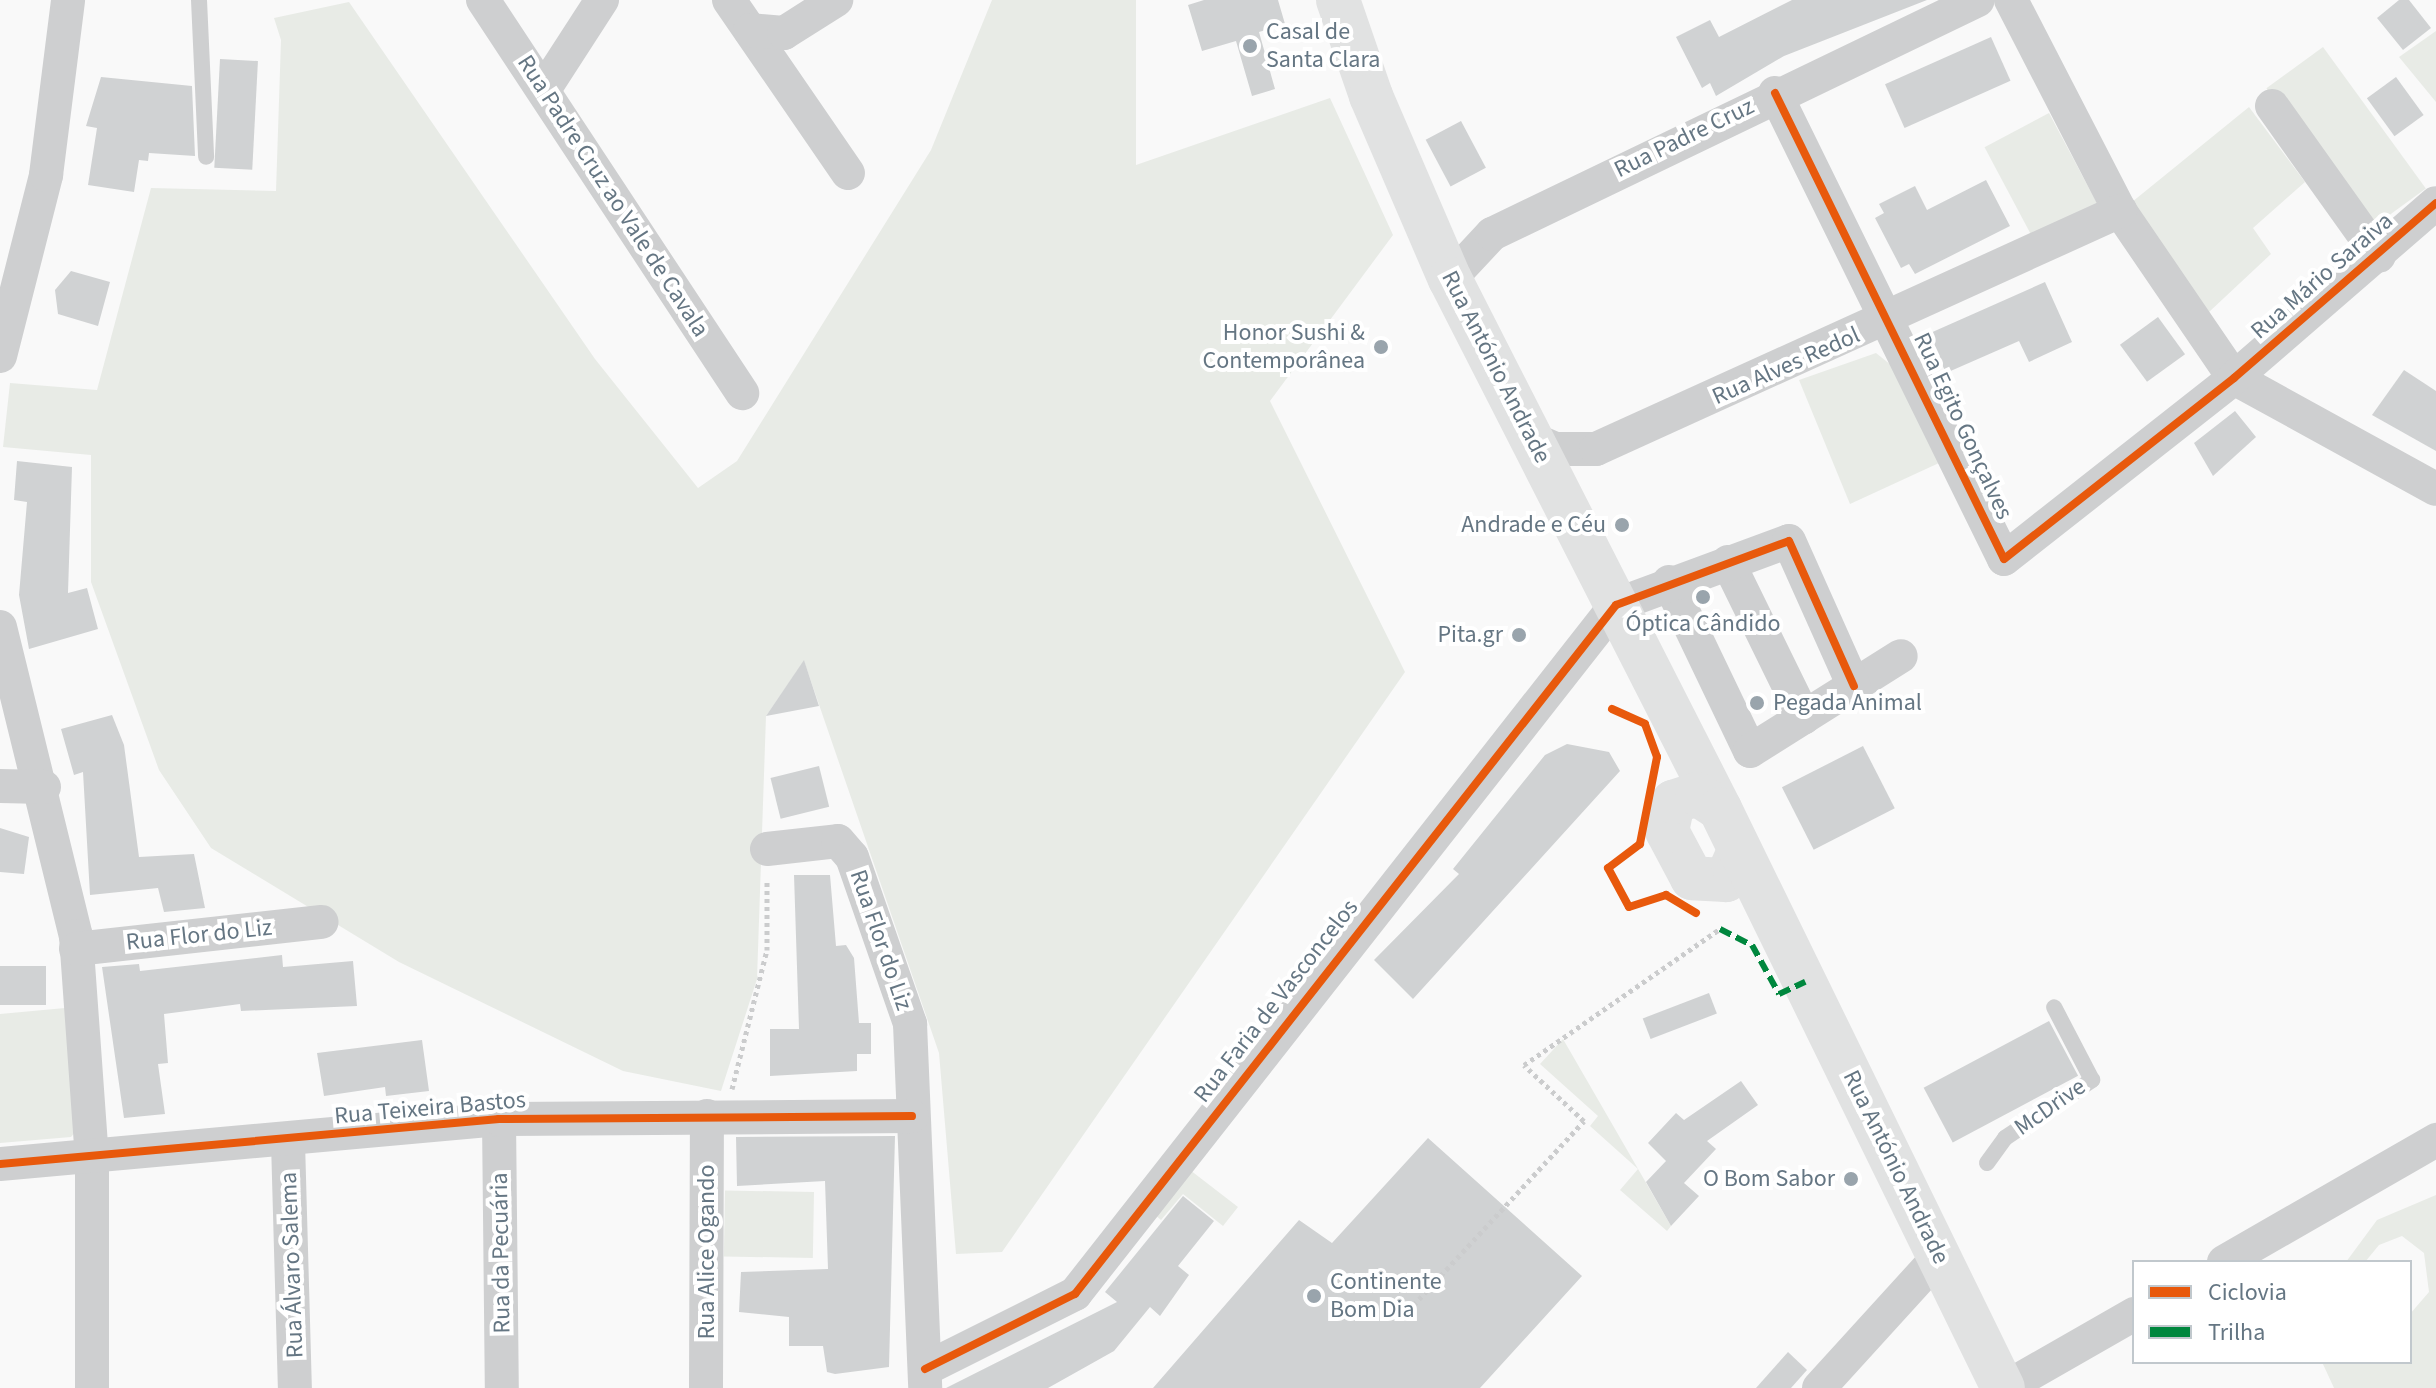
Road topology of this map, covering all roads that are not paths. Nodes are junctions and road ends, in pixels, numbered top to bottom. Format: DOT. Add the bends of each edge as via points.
graph roads {
  1 [pos="68,0"];
  2 [pos="199,0"];
  3 [pos="483,0"];
  4 [pos="602,0"];
  5 [pos="729,0"];
  6 [pos="836,0"];
  7 [pos="1338,0"];
  8 [pos="1978,0"];
  9 [pos="2011,0"];
  10 [pos="750,30"];
  11 [pos="545,88"];
  12 [pos="1775,93"];
  13 [pos="2272,106"];
  14 [pos="206,157"];
  15 [pos="848,173"];
  16 [pos="2436,203"];
  17 [pos="2120,211"];
  18 [pos="2379,256"];
  19 [pos="1450,279"];
  20 [pos="1891,320"];
  21 [pos="0,356"];
  22 [pos="2234,378"];
  23 [pos="742,393"];
  24 [pos="1534,440"];
  25 [pos="2436,489"];
  26 [pos="1728,562"];
  27 [pos="1669,582"];
  28 [pos="1616,605"];
  29 [pos="0,627"];
  30 [pos="1901,656"];
  31 [pos="1854,686"];
  32 [pos="1804,717"];
  33 [pos="1674,725"];
  34 [pos="0,786"];
  35 [pos="44,787"];
  36 [pos="1720,809"];
  37 [pos="1667,816"];
  38 [pos="767,849"];
  39 [pos="1739,851"];
  40 [pos="1704,883"];
  41 [pos="322,922"];
  42 [pos="1788,947"];
  43 [pos="76,949"];
  44 [pos="2054,1007"];
  45 [pos="707,1116"];
  46 [pos="912,1116"];
  47 [pos="499,1119"];
  48 [pos="2436,1140"];
  49 [pos="288,1142"];
  50 [pos="92,1158"];
  51 [pos="1987,1163"];
  52 [pos="0,1164"];
  53 [pos="1939,1256"];
  54 [pos="2227,1260"];
  55 [pos="2132,1315"];
  56 [pos="925,1379"];
  57 [pos="92,1388"];
  58 [pos="295,1388"];
  59 [pos="502,1388"];
  60 [pos="706,1388"];
  61 [pos="1819,1388"];
  62 [pos="2004,1388"];
  1 -- 21 [label="street" via="46,175"];
  2 -- 14 [label="lane"];
  3 -- 11 [label="street, Rua Padre Cruz ao Vale de Cavala"];
  4 -- 11 [label="street"];
  5 -- 10 [label="street"];
  6 -- 10 [label="street" via="784,33"];
  7 -- 19 [label="main road, Rua António Andrade" via="1371,96"];
  8 -- 12 [label="street, Rua Padre Cruz"];
  9 -- 17 [label="street"];
  10 -- 15 [label="street"];
  11 -- 23 [label="street, Rua Padre Cruz ao Vale de Cavala"];
  12 -- 19 [label="street, Rua Padre Cruz" via="1492,234"];
  12 -- 20 [label="street, Rua Egito Gonçalves"];
  13 -- 18 [label="street"];
  16 -- 18 [label="street, Rua Mário Saraiva"];
  17 -- 20 [label="street, Rua Alves Redol"];
  17 -- 22 [label="street"];
  18 -- 22 [label="street, Rua Mário Saraiva"];
  19 -- 24 [label="main road, Rua António Andrade"];
  20 -- 22 [label="street, Rua Egito Gonçalves" via="2004,559"];
  20 -- 24 [label="street, Rua Alves Redol" via="1596,449 1555,449"];
  22 -- 25 [label="street"];
  24 -- 28 [label="main road, Rua António Andrade"];
  26 -- 27 [label="street"];
  26 -- 31 [label="street" via="1789,541"];
  26 -- 32 [label="street"];
  27 -- 28 [label="street"];
  27 -- 32 [label="street" via="1750,751"];
  28 -- 33 [label="main road, Rua António Andrade"];
  28 -- 56 [label="street, Rua Faria de Vasconcelos" via="1075,1294"];
  29 -- 35 [label="street"];
  30 -- 31 [label="street"];
  31 -- 32 [label="street"];
  33 -- 36 [label="main road, Rua António Andrade"];
  33 -- 37 [label="main road"];
  34 -- 35 [label="street"];
  35 -- 43 [label="street"];
  36 -- 37 [label="main road" via="1697,794 1673,802"];
  36 -- 39 [label="main road"];
  37 -- 40 [label="main road" via="1684,867"];
  38 -- 46 [label="street, Rua Flor do Liz" via="838,841 852,857 910,1024"];
  39 -- 40 [label="main road" via="1734,873"];
  39 -- 42 [label="main road, Rua António Andrade"];
  40 -- 42 [label="main road, Rua António Andrade"];
  41 -- 43 [label="street, Rua Flor do Liz"];
  42 -- 53 [label="main road, Rua António Andrade"];
  43 -- 50 [label="street"];
  44 -- 51 [label="lane, McDrive" via="2092,1080 2005,1138"];
  45 -- 46 [label="street, Rua Teixeira Bastos"];
  45 -- 47 [label="street, Rua Teixeira Bastos"];
  45 -- 60 [label="street, Rua Alice Ogando"];
  46 -- 56 [label="street"];
  47 -- 49 [label="street, Rua Teixeira Bastos"];
  47 -- 59 [label="street, Rua da Pecuária"];
  48 -- 54 [label="street"];
  49 -- 50 [label="street, Rua Teixeira Bastos"];
  49 -- 58 [label="street, Rua Álvaro Salema"];
  50 -- 52 [label="street, Rua Teixeira Bastos"];
  50 -- 57 [label="street"];
  53 -- 61 [label="street"];
  53 -- 62 [label="main road, Rua António Andrade"];
  55 -- 62 [label="street"];
}
